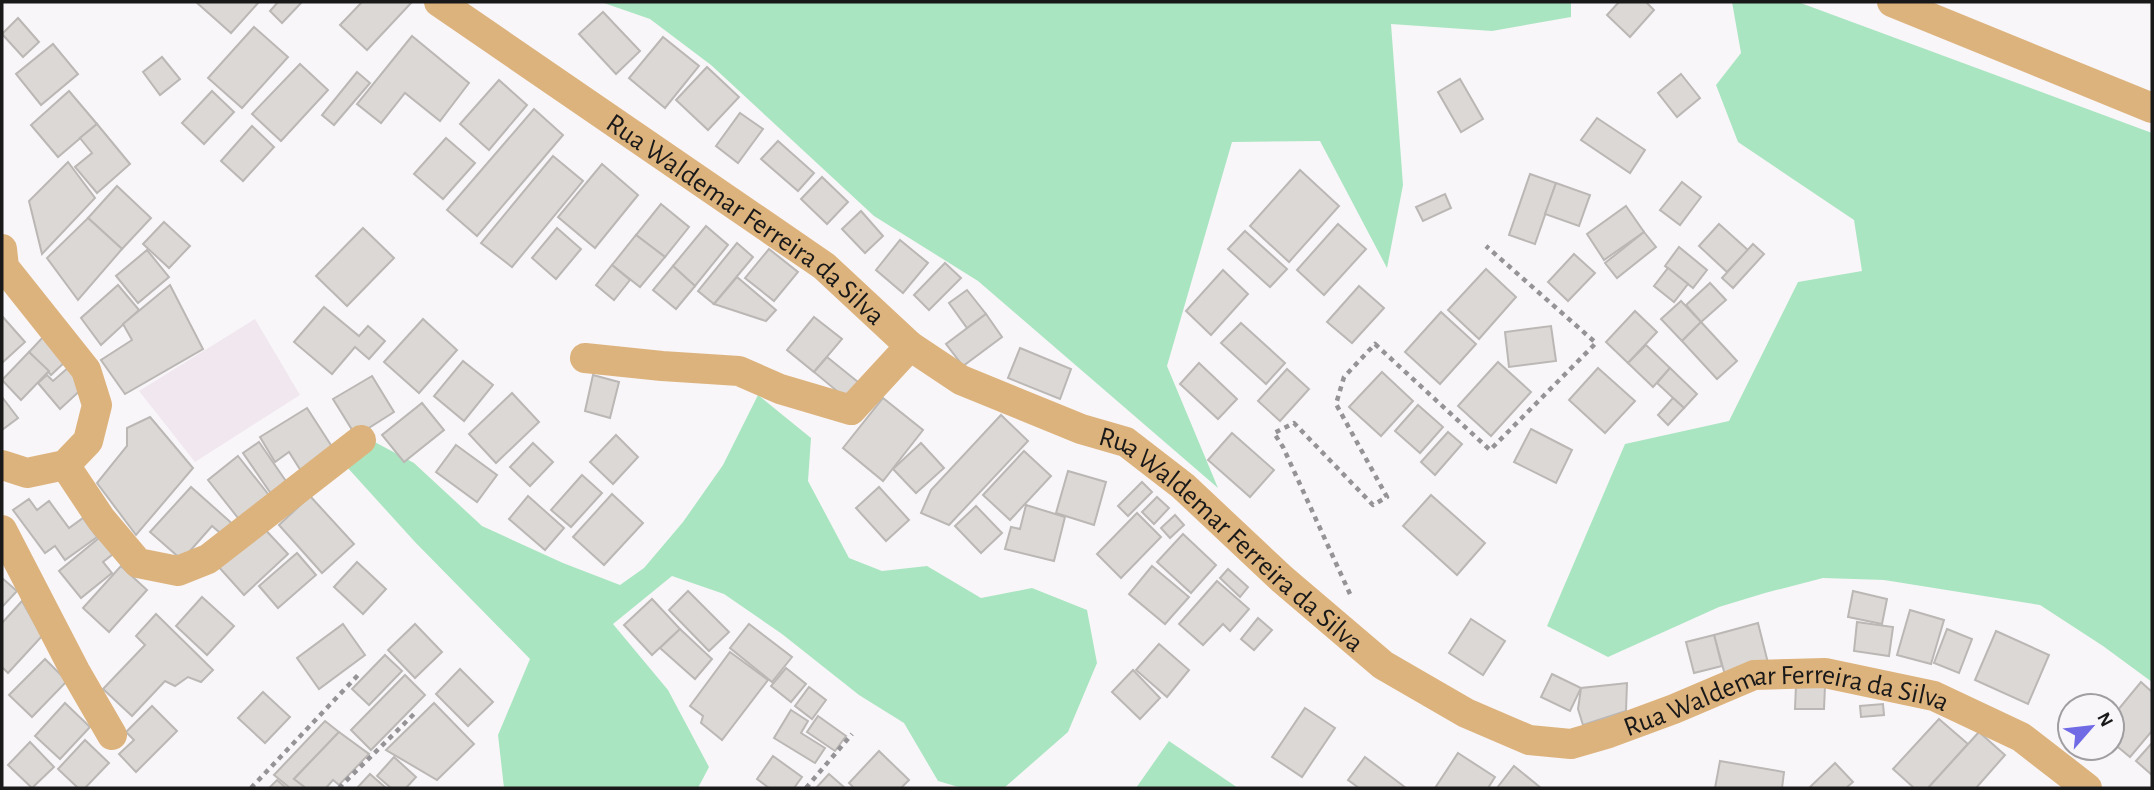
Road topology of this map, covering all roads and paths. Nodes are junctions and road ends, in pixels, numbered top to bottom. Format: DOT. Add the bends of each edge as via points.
graph roads {
  1 [pos="439,2"];
  2 [pos="1892,2"];
  3 [pos="2152,108"];
  4 [pos="1486,246"];
  5 [pos="2,249"];
  6 [pos="910,345"];
  7 [pos="585,358"];
  8 [pos="361,440"];
  9 [pos="2,465"];
  10 [pos="65,465"];
  11 [pos="2,530"];
  12 [pos="1354,602"];
  13 [pos="360,673"];
  14 [pos="415,713"];
  15 [pos="852,734"];
  16 [pos="113,735"];
  17 [pos="251,788"];
  18 [pos="340,788"];
  19 [pos="806,788"];
  20 [pos="2087,788"];
  1 -- 6 [label="street, Rua Waldemar Ferreira da Silva" via="824,266"];
  2 -- 3 [label="street"];
  4 -- 12 [label="path" via="1596,342 1490,450 1375,344 1344,377 1336,404 1387,498 1373,505 1294,423 1274,433"];
  5 -- 10 [label="street" via="4,267 86,370 97,405 88,441"];
  6 -- 7 [label="street" via="851,410 780,389 739,371"];
  6 -- 20 [label="street, Rua Waldemar Ferreira da Silva" via="961,380 1081,429 1126,442 1183,486 1383,665 1466,713 1529,740 1571,744 1596,737 1754,675 1825,673 1934,696 2021,737"];
  8 -- 10 [label="street" via="208,559 178,571 138,562 101,519"];
  9 -- 10 [label="street" via="27,473"];
  11 -- 16 [label="street"];
  13 -- 17 [label="path"];
  14 -- 18 [label="path"];
  15 -- 19 [label="path"];
}
